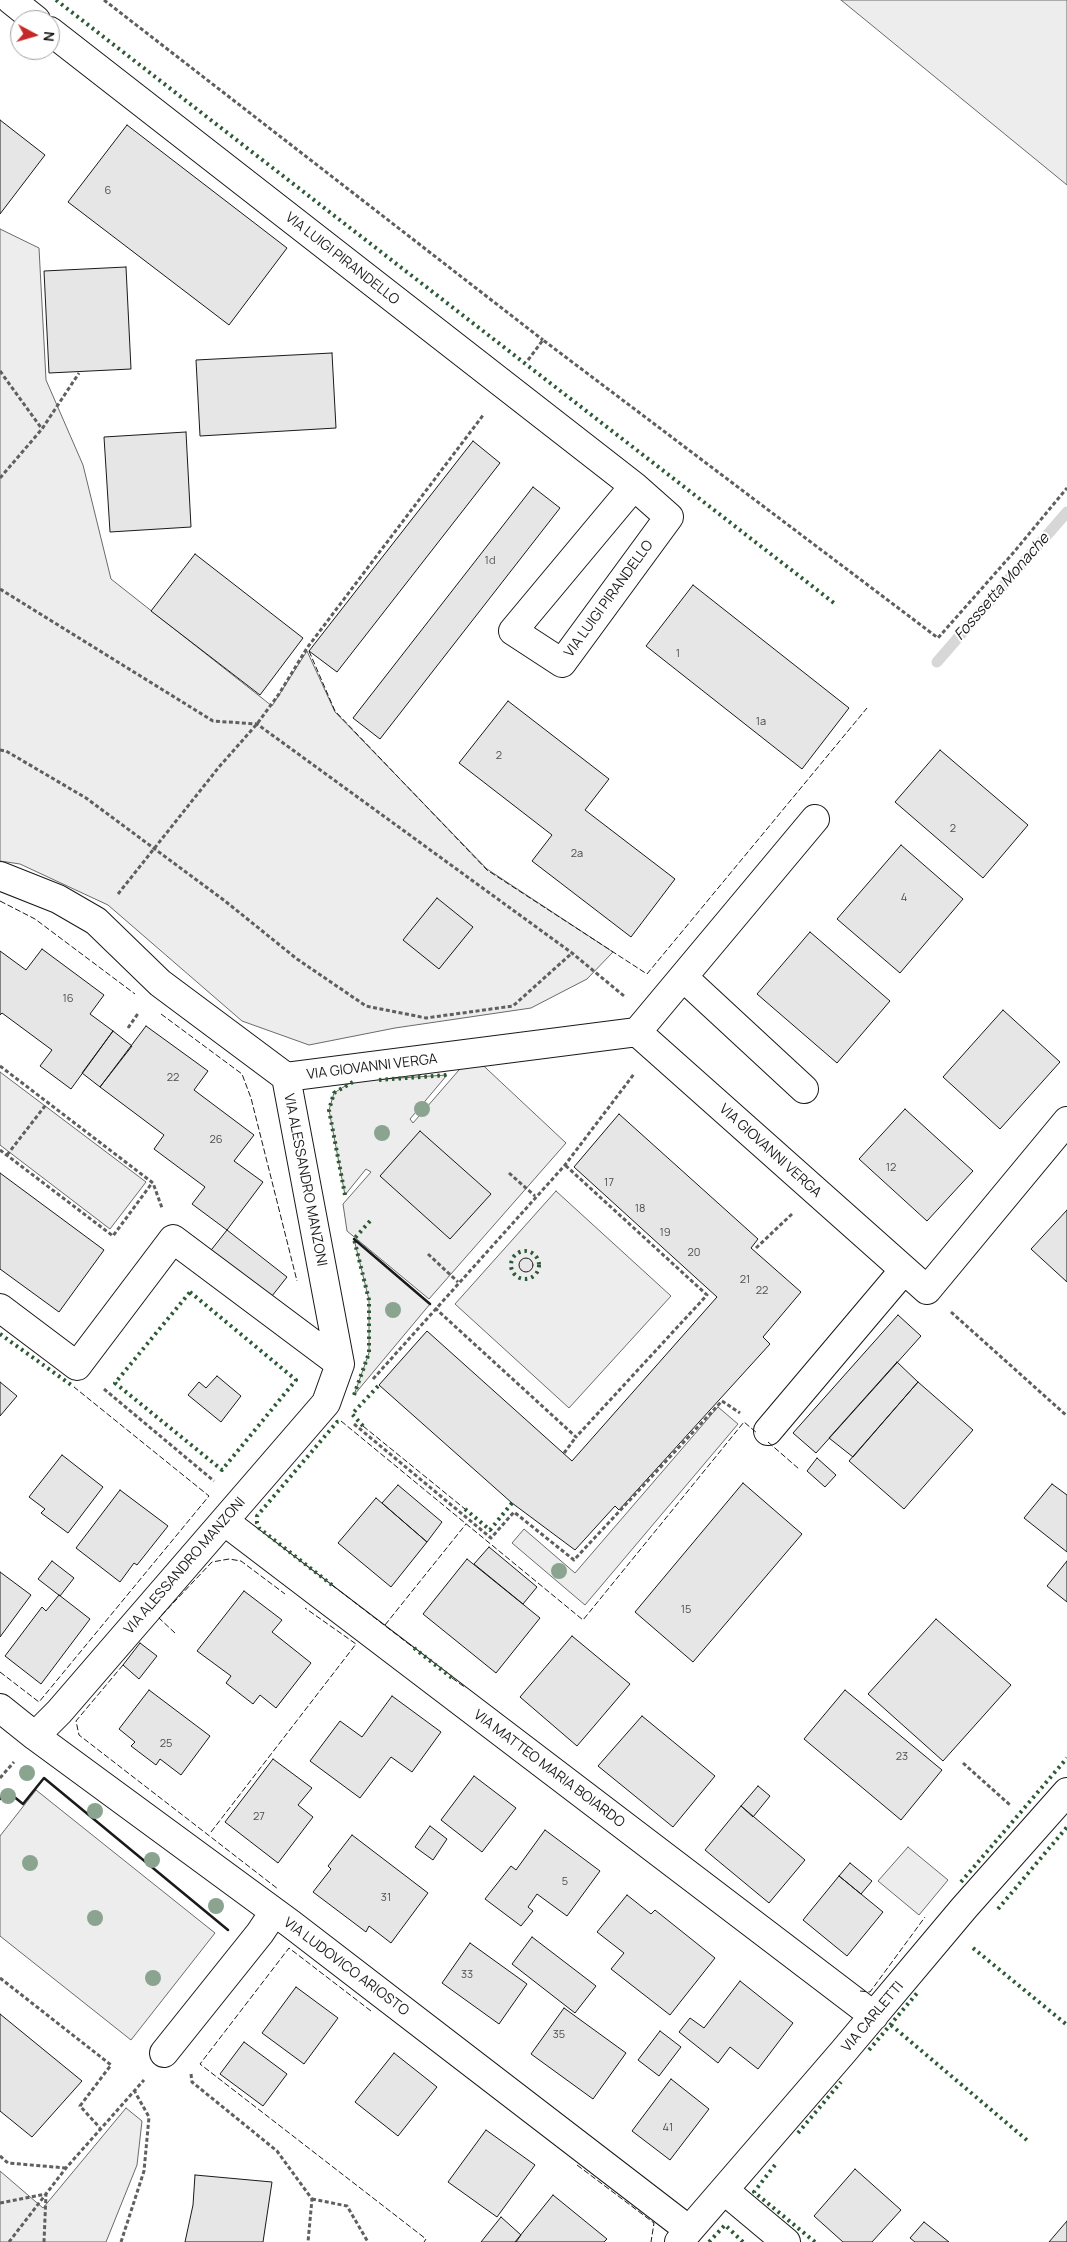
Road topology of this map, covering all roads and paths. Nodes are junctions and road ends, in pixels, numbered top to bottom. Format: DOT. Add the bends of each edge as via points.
graph roads {
  1 [pos="10,0"];
  2 [pos="104,0"];
  3 [pos="23,10"];
  4 [pos="60,39"];
  5 [pos="543,340"];
  6 [pos="0,371"];
  7 [pos="79,373"];
  8 [pos="506,386"];
  9 [pos="42,430"];
  10 [pos="0,478"];
  11 [pos="634,486"];
  12 [pos="1067,488"];
  13 [pos="0,589"];
  14 [pos="257,724"];
  15 [pos="0,750"];
  16 [pos="815,818"];
  17 [pos="156,848"];
  18 [pos="0,876"];
  19 [pos="96,921"];
  20 [pos="572,952"];
  21 [pos="683,977"];
  22 [pos="647,1032"];
  23 [pos="0,1066"];
  24 [pos="286,1077"];
  25 [pos="804,1089"];
  26 [pos="48,1102"];
  27 [pos="1067,1121"];
  28 [pos="0,1150"];
  29 [pos="7,1155"];
  30 [pos="564,1164"];
  31 [pos="509,1173"];
  32 [pos="816,1192"];
  33 [pos="535,1196"];
  34 [pos="756,1248"];
  35 [pos="428,1254"];
  36 [pos="904,1270"];
  37 [pos="458,1282"];
  38 [pos="927,1290"];
  39 [pos="0,1308"];
  40 [pos="435,1308"];
  41 [pos="340,1364"];
  42 [pos="78,1366"];
  43 [pos="371,1381"];
  44 [pos="1067,1416"];
  45 [pos="351,1419"];
  46 [pos="768,1431"];
  47 [pos="576,1437"];
  48 [pos="564,1453"];
  49 [pos="232,1512"];
  50 [pos="0,1708"];
  51 [pos="35,1736"];
  52 [pos="963,1763"];
  53 [pos="1067,1792"];
  54 [pos="1012,1806"];
  55 [pos="274,1912"];
  56 [pos="0,1978"];
  57 [pos="874,2016"];
  58 [pos="164,2053"];
  59 [pos="190,2067"];
  60 [pos="135,2092"];
  61 [pos="100,2128"];
  62 [pos="0,2156"];
  63 [pos="66,2168"];
  64 [pos="725,2191"];
  65 [pos="46,2194"];
  66 [pos="312,2199"];
  67 [pos="0,2203"];
  68 [pos="684,2236"];
  69 [pos="9,2242"];
  70 [pos="44,2242"];
  71 [pos="121,2242"];
  72 [pos="308,2242"];
  73 [pos="368,2242"];
  74 [pos="786,2242"];
  1 -- 3 [label="street"];
  2 -- 5 [label="path"];
  4 -- 8 [label="street, VIA LUIGI PIRANDELLO"];
  5 -- 8 [label="path" via="524,364 528,369"];
  5 -- 12 [label="path" via="938,638"];
  6 -- 9 [label="path"];
  7 -- 9 [label="path"];
  8 -- 11 [label="street, VIA LUIGI PIRANDELLO"];
  8 -- 14 [label="path" via="307,648"];
  9 -- 10 [label="path"];
  11 -- 11 [label="street, VIA LUIGI PIRANDELLO" via="669,517 562,663 513,631"];
  13 -- 14 [label="path" via="213,721"];
  14 -- 17 [label="path"];
  14 -- 20 [label="path"];
  15 -- 17 [label="path" via="86,798"];
  16 -- 21 [label="street"];
  17 -- 19 [label="path"];
  17 -- 20 [label="path" via="297,959 366,1006 426,1018 513,1006"];
  18 -- 19 [label="street, VIA ALESSANDRO MANZONI" via="58,899"];
  19 -- 24 [label="street, VIA ALESSANDRO MANZONI" via="160,983"];
  20 -- 22 [label="path"];
  21 -- 22 [label="street"];
  21 -- 25 [label="street"];
  22 -- 24 [label="street, VIA GIOVANNI VERGA"];
  22 -- 30 [label="path"];
  22 -- 32 [label="street, VIA GIOVANNI VERGA"];
  23 -- 26 [label="path"];
  24 -- 41 [label="street, VIA ALESSANDRO MANZONI"];
  26 -- 29 [label="path"];
  26 -- 29 [label="path" via="153,1183 113,1236"];
  27 -- 38 [label="street"];
  28 -- 29 [label="path"];
  30 -- 33 [label="path"];
  30 -- 47 [label="path" via="709,1293"];
  31 -- 33 [label="path"];
  32 -- 34 [label="path"];
  32 -- 36 [label="street, VIA GIOVANNI VERGA"];
  33 -- 37 [label="path"];
  35 -- 37 [label="path"];
  36 -- 38 [label="street, VIA GIOVANNI VERGA"];
  36 -- 46 [label="street"];
  37 -- 40 [label="path"];
  38 -- 44 [label="path"];
  39 -- 42 [label="street"];
  40 -- 43 [label="path"];
  40 -- 47 [label="path"];
  41 -- 42 [label="street" via="173,1239"];
  41 -- 49 [label="street, VIA ALESSANDRO MANZONI" via="326,1403"];
  42 -- 49 [label="path"];
  45 -- 46 [label="path" via="356,1427 491,1538 514,1512 574,1560 722,1401"];
  47 -- 48 [label="path"];
  49 -- 51 [label="street, VIA ALESSANDRO MANZONI"];
  49 -- 57 [label="street, VIA MATTEO MARIA BOIARDO"];
  50 -- 51 [label="street, VIA LUDOVICO ARIOSTO"];
  51 -- 55 [label="street, VIA LUDOVICO ARIOSTO"];
  52 -- 54 [label="path"];
  53 -- 57 [label="street, VIA CARLETTI"];
  55 -- 58 [label="street"];
  55 -- 68 [label="street, VIA LUDOVICO ARIOSTO"];
  56 -- 61 [label="path" via="111,2065 80,2106"];
  57 -- 64 [label="street, VIA CARLETTI"];
  58 -- 60 [label="path"];
  59 -- 66 [label="path" via="192,2082 277,2151"];
  60 -- 61 [label="path"];
  60 -- 71 [label="path" via="148,2117 144,2171"];
  61 -- 63 [label="path"];
  62 -- 63 [label="path" via="8,2163"];
  63 -- 65 [label="path"];
  64 -- 68 [label="street, VIA CARLETTI"];
  64 -- 74 [label="street"];
  65 -- 67 [label="path"];
  65 -- 69 [label="path"];
  65 -- 70 [label="path"];
  66 -- 72 [label="path"];
  66 -- 73 [label="path" via="347,2206"];
}
